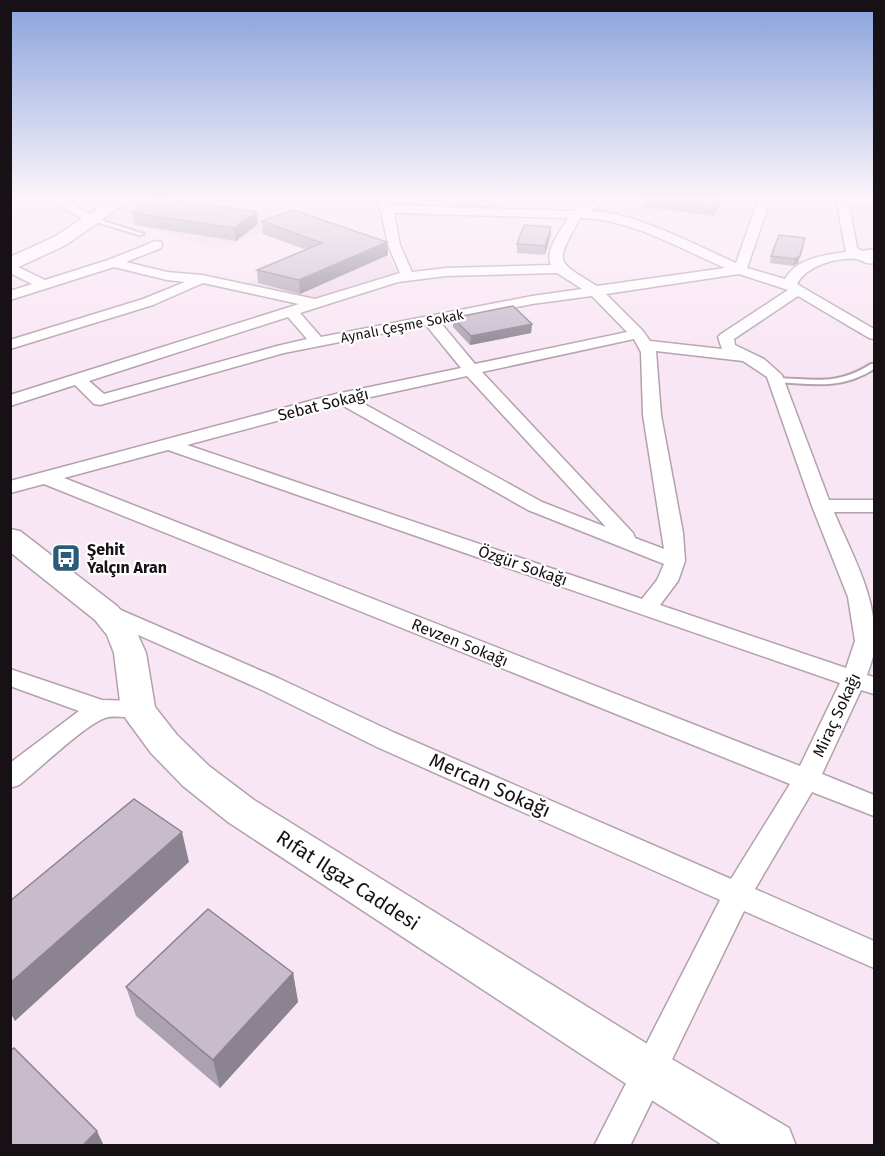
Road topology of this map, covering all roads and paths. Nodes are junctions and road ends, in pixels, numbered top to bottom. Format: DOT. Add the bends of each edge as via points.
graph roads {
  1 [pos="35,252"];
  2 [pos="139,252"];
  3 [pos="397,252"];
  4 [pos="556,252"];
  5 [pos="698,252"];
  6 [pos="746,252"];
  7 [pos="855,252"];
  8 [pos="874,252"];
  9 [pos="860,255"];
  10 [pos="14,261"];
  11 [pos="113,263"];
  12 [pos="874,264"];
  13 [pos="560,269"];
  14 [pos="740,270"];
  15 [pos="407,275"];
  16 [pos="202,279"];
  17 [pos="45,286"];
  18 [pos="793,287"];
  19 [pos="595,291"];
  20 [pos="10,296"];
  21 [pos="314,303"];
  22 [pos="290,311"];
  23 [pos="430,320"];
  24 [pos="874,335"];
  25 [pos="642,340"];
  26 [pos="318,342"];
  27 [pos="10,345"];
  28 [pos="744,356"];
  29 [pos="874,366"];
  30 [pos="471,370"];
  31 [pos="78,378"];
  32 [pos="776,380"];
  33 [pos="342,398"];
  34 [pos="10,401"];
  35 [pos="170,445"];
  36 [pos="46,478"];
  37 [pos="10,488"];
  38 [pos="822,506"];
  39 [pos="874,506"];
  40 [pos="10,537"];
  41 [pos="630,542"];
  42 [pos="675,561"];
  43 [pos="647,608"];
  44 [pos="106,613"];
  45 [pos="10,677"];
  46 [pos="864,683"];
  47 [pos="119,710"];
  48 [pos="10,777"];
  49 [pos="806,780"];
  50 [pos="874,806"];
  51 [pos="737,895"];
  52 [pos="874,955"];
  53 [pos="648,1071"];
  54 [pos="753,1140"];
  55 [pos="611,1146"];
  1 -- 10 [label="street"];
  2 -- 11 [label="street"];
  3 -- 15 [label="street"];
  4 -- 13 [label="street"];
  5 -- 14 [label="street"];
  6 -- 14 [label="street"];
  7 -- 9 [label="street"];
  8 -- 9 [label="street"];
  9 -- 12 [label="street"];
  9 -- 18 [label="street" via="812,263 796,272"];
  10 -- 17 [label="street"];
  11 -- 16 [label="street" via="167,276"];
  11 -- 17 [label="street"];
  13 -- 15 [label="street"];
  13 -- 19 [label="street"];
  14 -- 18 [label="street"];
  14 -- 19 [label="street, Aynalı Çeşme Sokak"];
  15 -- 21 [label="street"];
  16 -- 21 [label="street"];
  16 -- 27 [label="street" via="148,302"];
  17 -- 20 [label="street"];
  18 -- 24 [label="street"];
  18 -- 28 [label="street" via="726,337 728,347"];
  19 -- 23 [label="street, Aynalı Çeşme Sokak"];
  19 -- 25 [label="street"];
  21 -- 22 [label="street"];
  22 -- 26 [label="street"];
  22 -- 31 [label="street"];
  23 -- 26 [label="street, Aynalı Çeşme Sokak"];
  23 -- 30 [label="street"];
  25 -- 28 [label="street, Sebat Sokağı"];
  25 -- 30 [label="street, Sebat Sokağı"];
  25 -- 42 [label="street" via="649,352 652,416 674,533"];
  26 -- 31 [label="street, Aynalı Çeşme Sokak" via="100,400"];
  28 -- 32 [label="street" via="767,369"];
  29 -- 32 [label="lane" via="838,383"];
  30 -- 33 [label="street, Sebat Sokağı"];
  30 -- 41 [label="street"];
  31 -- 34 [label="street"];
  32 -- 38 [label="street, Miraç Sokağı"];
  33 -- 35 [label="street, Sebat Sokağı"];
  33 -- 41 [label="street" via="535,506"];
  35 -- 36 [label="street, Sebat Sokağı"];
  35 -- 43 [label="street, Özgür Sokağı"];
  36 -- 37 [label="street, Sebat Sokağı"];
  36 -- 49 [label="street, Revzen Sokağı"];
  38 -- 39 [label="street"];
  38 -- 46 [label="street, Miraç Sokağı" via="859,597 866,641"];
  40 -- 44 [label="street, Rıfat Ilgaz Caddesi"];
  41 -- 42 [label="street"];
  42 -- 43 [label="street" via="667,581"];
  43 -- 46 [label="street, Özgür Sokağı"];
  44 -- 47 [label="street, Rıfat Ilgaz Caddesi" via="122,632 130,653"];
  44 -- 51 [label="street, Mercan Sokağı"];
  45 -- 47 [label="street"];
  46 -- 49 [label="street, Miraç Sokağı"];
  47 -- 48 [label="street" via="81,721"];
  47 -- 53 [label="street, Rıfat Ilgaz Caddesi" via="242,811"];
  49 -- 50 [label="street, Revzen Sokağı"];
  49 -- 51 [label="street, Miraç Sokağı"];
  51 -- 52 [label="street, Mercan Sokağı"];
  51 -- 53 [label="street, Miraç Sokağı"];
  53 -- 54 [label="street, Rıfat Ilgaz Caddesi"];
  53 -- 55 [label="street, Miraç Sokağı"];
}
